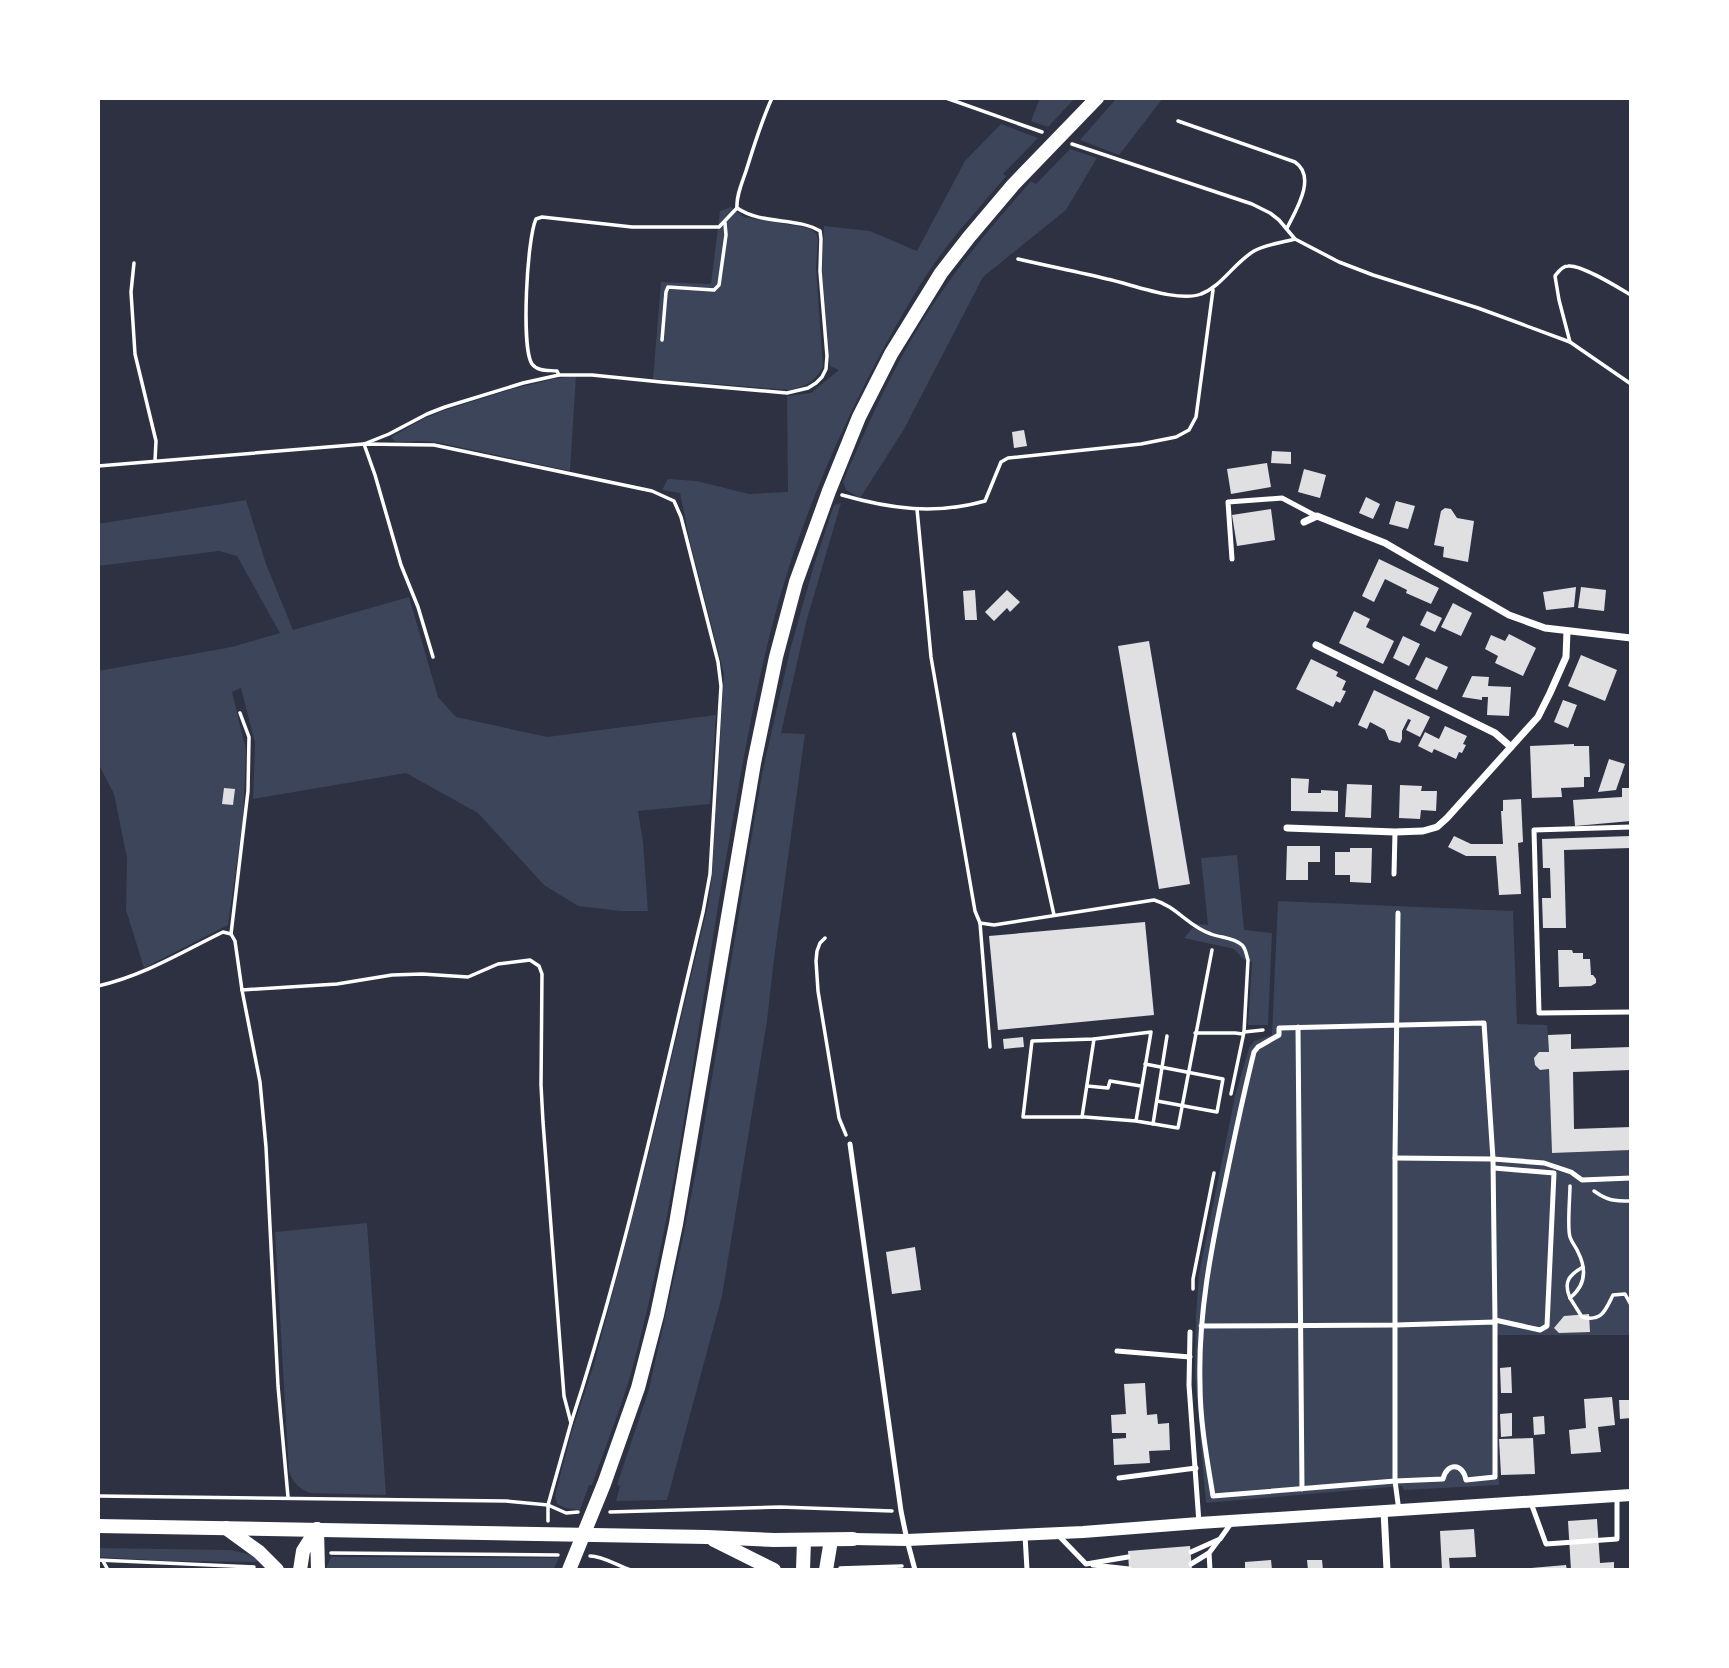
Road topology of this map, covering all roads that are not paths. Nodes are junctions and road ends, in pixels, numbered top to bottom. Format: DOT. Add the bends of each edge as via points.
graph roads {
  1 [pos="1097,98"];
  2 [pos="1317,516"];
  3 [pos="1304,522"];
  4 [pos="1232,559"];
  5 [pos="1567,631"];
  6 [pos="1631,638"];
  7 [pos="1316,645"];
  8 [pos="1511,747"];
  9 [pos="1631,827"];
  10 [pos="1287,828"];
  11 [pos="1395,832"];
  12 [pos="1394,874"];
  13 [pos="1398,913"];
  14 [pos="1631,1012"];
  15 [pos="1398,1026"];
  16 [pos="1298,1027"];
  17 [pos="1279,1028"];
  18 [pos="1271,1030"];
  19 [pos="850,1144"];
  20 [pos="1395,1158"];
  21 [pos="1493,1159"];
  22 [pos="1494,1168"];
  23 [pos="1631,1178"];
  24 [pos="1495,1321"];
  25 [pos="1300,1325"];
  26 [pos="1396,1325"];
  27 [pos="1201,1326"];
  28 [pos="1190,1332"];
  29 [pos="1117,1351"];
  30 [pos="1190,1357"];
  31 [pos="1196,1468"];
  32 [pos="1119,1478"];
  33 [pos="1395,1482"];
  34 [pos="1302,1489"];
  35 [pos="1631,1495"];
  36 [pos="1617,1496"];
  37 [pos="1530,1502"];
  38 [pos="1384,1511"];
  39 [pos="1398,1511"];
  40 [pos="1232,1521"];
  41 [pos="1199,1523"];
  42 [pos="98,1526"];
  43 [pos="226,1528"];
  44 [pos="317,1529"];
  45 [pos="1056,1533"];
  46 [pos="1025,1534"];
  47 [pos="707,1536"];
  48 [pos="831,1539"];
  49 [pos="853,1539"];
  50 [pos="1220,1539"];
  51 [pos="804,1540"];
  52 [pos="907,1540"];
  53 [pos="1191,1552"];
  54 [pos="1209,1553"];
  55 [pos="1128,1557"];
  56 [pos="1192,1564"];
  57 [pos="274,1566"];
  58 [pos="1088,1567"];
  59 [pos="1129,1569"];
  60 [pos="300,1570"];
  61 [pos="318,1570"];
  62 [pos="569,1570"];
  63 [pos="774,1570"];
  64 [pos="803,1570"];
  65 [pos="826,1570"];
  66 [pos="915,1570"];
  67 [pos="1027,1570"];
  68 [pos="1210,1570"];
  69 [pos="1387,1570"];
  1 -- 62 [label="main road" via="1013,186 941,273 891,354 828,491 776,657 657,1315 638,1388"];
  2 -- 3 [label="street"];
  2 -- 4 [label="lane" via="1283,498 1228,502"];
  2 -- 5 [label="street" via="1385,543 1509,615"];
  5 -- 6 [label="street"];
  5 -- 8 [label="street" via="1566,657 1550,693 1538,717"];
  7 -- 8 [label="street" via="1495,733"];
  8 -- 11 [label="street" via="1437,827"];
  9 -- 14 [label="lane" via="1534,830 1539,1013"];
  10 -- 11 [label="street"];
  11 -- 12 [label="lane"];
  13 -- 15 [label="lane"];
  15 -- 16 [label="lane"];
  15 -- 20 [label="lane"];
  15 -- 21 [label="lane" via="1485,1023"];
  16 -- 17 [label="lane"];
  16 -- 25 [label="lane"];
  17 -- 18 [label="lane"];
  17 -- 27 [label="lane" via="1279,1035 1254,1052 1216,1224"];
  19 -- 52 [label="lane"];
  20 -- 21 [label="lane"];
  20 -- 26 [label="lane"];
  21 -- 22 [label="lane"];
  21 -- 23 [label="lane" via="1544,1163 1583,1180"];
  22 -- 24 [label="lane"];
  22 -- 24 [label="lane" via="1554,1172 1547,1326 1539,1330"];
  24 -- 26 [label="lane"];
  24 -- 33 [label="lane" via="1495,1477 1466,1480 1463,1471 1454,1466 1443,1479"];
  25 -- 26 [label="lane"];
  25 -- 27 [label="lane"];
  25 -- 34 [label="lane"];
  26 -- 33 [label="lane"];
  27 -- 34 [label="lane" via="1199,1384 1213,1496"];
  28 -- 30 [label="lane"];
  29 -- 30 [label="lane"];
  30 -- 31 [label="lane"];
  31 -- 32 [label="lane"];
  31 -- 41 [label="lane"];
  33 -- 34 [label="lane"];
  33 -- 39 [label="lane"];
  35 -- 36 [label="street"];
  36 -- 37 [label="street"];
  36 -- 37 [label="lane" via="1617,1539 1546,1544"];
  37 -- 39 [label="street"];
  38 -- 39 [label="street"];
  38 -- 40 [label="street"];
  38 -- 69 [label="street"];
  40 -- 41 [label="street"];
  40 -- 50 [label="lane"];
  41 -- 45 [label="street"];
  42 -- 43 [label="main road"];
  43 -- 44 [label="main road"];
  43 -- 57 [label="main road"];
  44 -- 47 [label="main road"];
  44 -- 60 [label="main road" via="303,1551"];
  44 -- 61 [label="main road"];
  45 -- 46 [label="street"];
  45 -- 58 [label="lane"];
  46 -- 52 [label="street"];
  46 -- 67 [label="lane"];
  47 -- 51 [label="main road"];
  47 -- 63 [label="main road"];
  48 -- 49 [label="main road"];
  48 -- 51 [label="main road"];
  48 -- 65 [label="main road"];
  49 -- 52 [label="street"];
  50 -- 53 [label="lane"];
  50 -- 54 [label="lane"];
  51 -- 64 [label="main road"];
  52 -- 66 [label="lane"];
  54 -- 56 [label="lane"];
  54 -- 68 [label="lane"];
  55 -- 58 [label="lane"];
  58 -- 59 [label="lane"];
}
